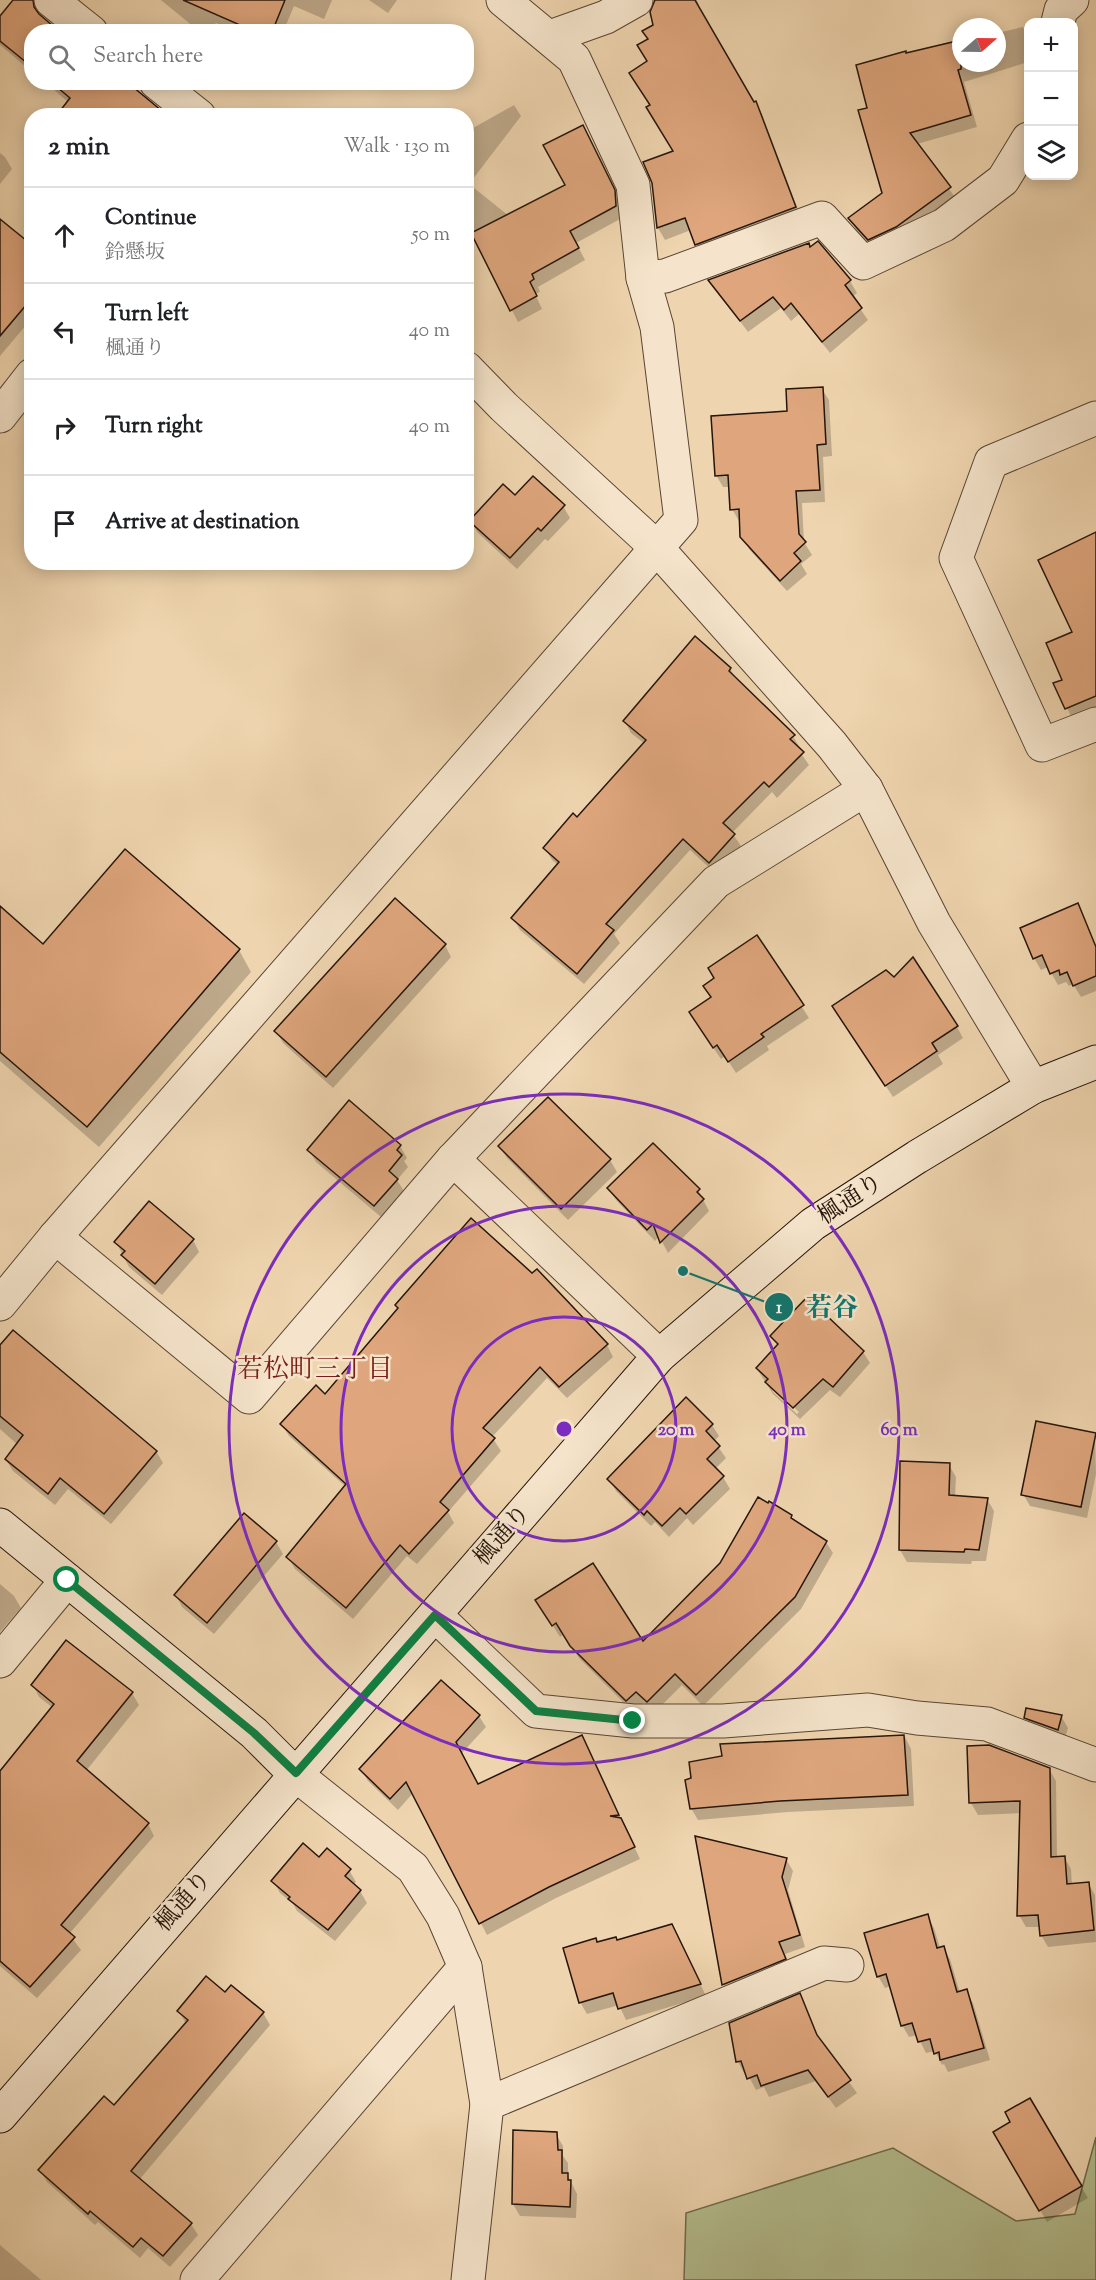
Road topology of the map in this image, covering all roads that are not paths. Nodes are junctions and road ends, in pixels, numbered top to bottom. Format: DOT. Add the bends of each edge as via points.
graph roads {
  1 [pos="51,0"];
  2 [pos="503,0"];
  3 [pos="636,0"];
  4 [pos="1072,0"];
  5 [pos="1059,18"];
  6 [pos="81,24"];
  7 [pos="550,37"];
  8 [pos="166,90"];
  9 [pos="189,108"];
  10 [pos="1024,147"];
  11 [pos="643,278"];
  12 [pos="474,376"];
  13 [pos="24,385"];
  14 [pos="0,416"];
  15 [pos="1096,418"];
  16 [pos="656,547"];
  17 [pos="1096,724"];
  18 [pos="866,789"];
  19 [pos="1096,1062"];
  20 [pos="1033,1087"];
  21 [pos="453,1159"];
  22 [pos="55,1236"];
  23 [pos="0,1304"];
  24 [pos="659,1356"];
  25 [pos="0,1525"];
  26 [pos="67,1580"];
  27 [pos="435,1615"];
  28 [pos="0,1661"];
  29 [pos="1096,1765"];
  30 [pos="296,1773"];
  31 [pos="847,1965"];
  32 [pos="465,1967"];
  33 [pos="487,2104"];
  34 [pos="0,2116"];
  35 [pos="197,2280"];
  36 [pos="468,2280"];
  1 -- 6 [label="street"];
  2 -- 7 [label="street"];
  3 -- 7 [label="street" via="606,17"];
  4 -- 5 [label="street" via="1061,10"];
  7 -- 11 [label="street" via="574,58 633,185"];
  8 -- 9 [label="street"];
  10 -- 11 [label="street" via="1003,180 945,225 863,263 822,218 665,276"];
  11 -- 16 [label="street" via="657,327 681,520"];
  12 -- 16 [label="street"];
  13 -- 14 [label="street"];
  15 -- 17 [label="street" via="991,462 956,558 1042,745"];
  16 -- 18 [label="street" via="832,745"];
  16 -- 22 [label="street"];
  18 -- 20 [label="street" via="934,923"];
  18 -- 21 [label="street" via="716,882"];
  19 -- 20 [label="street, 楓通り"];
  20 -- 24 [label="street, 楓通り" via="813,1224"];
  21 -- 22 [label="street" via="249,1397"];
  21 -- 24 [label="street"];
  22 -- 23 [label="street"];
  24 -- 27 [label="street, 楓通り"];
  25 -- 26 [label="street"];
  26 -- 28 [label="street"];
  26 -- 30 [label="street" via="254,1733"];
  27 -- 29 [label="street" via="536,1711 633,1721 712,1721 868,1710 987,1724"];
  27 -- 30 [label="street, 楓通り"];
  30 -- 32 [label="street" via="413,1868 443,1916"];
  30 -- 34 [label="street, 楓通り"];
  31 -- 33 [label="street" via="824,1963"];
  32 -- 33 [label="street"];
  32 -- 35 [label="street"];
  33 -- 36 [label="street"];
}
